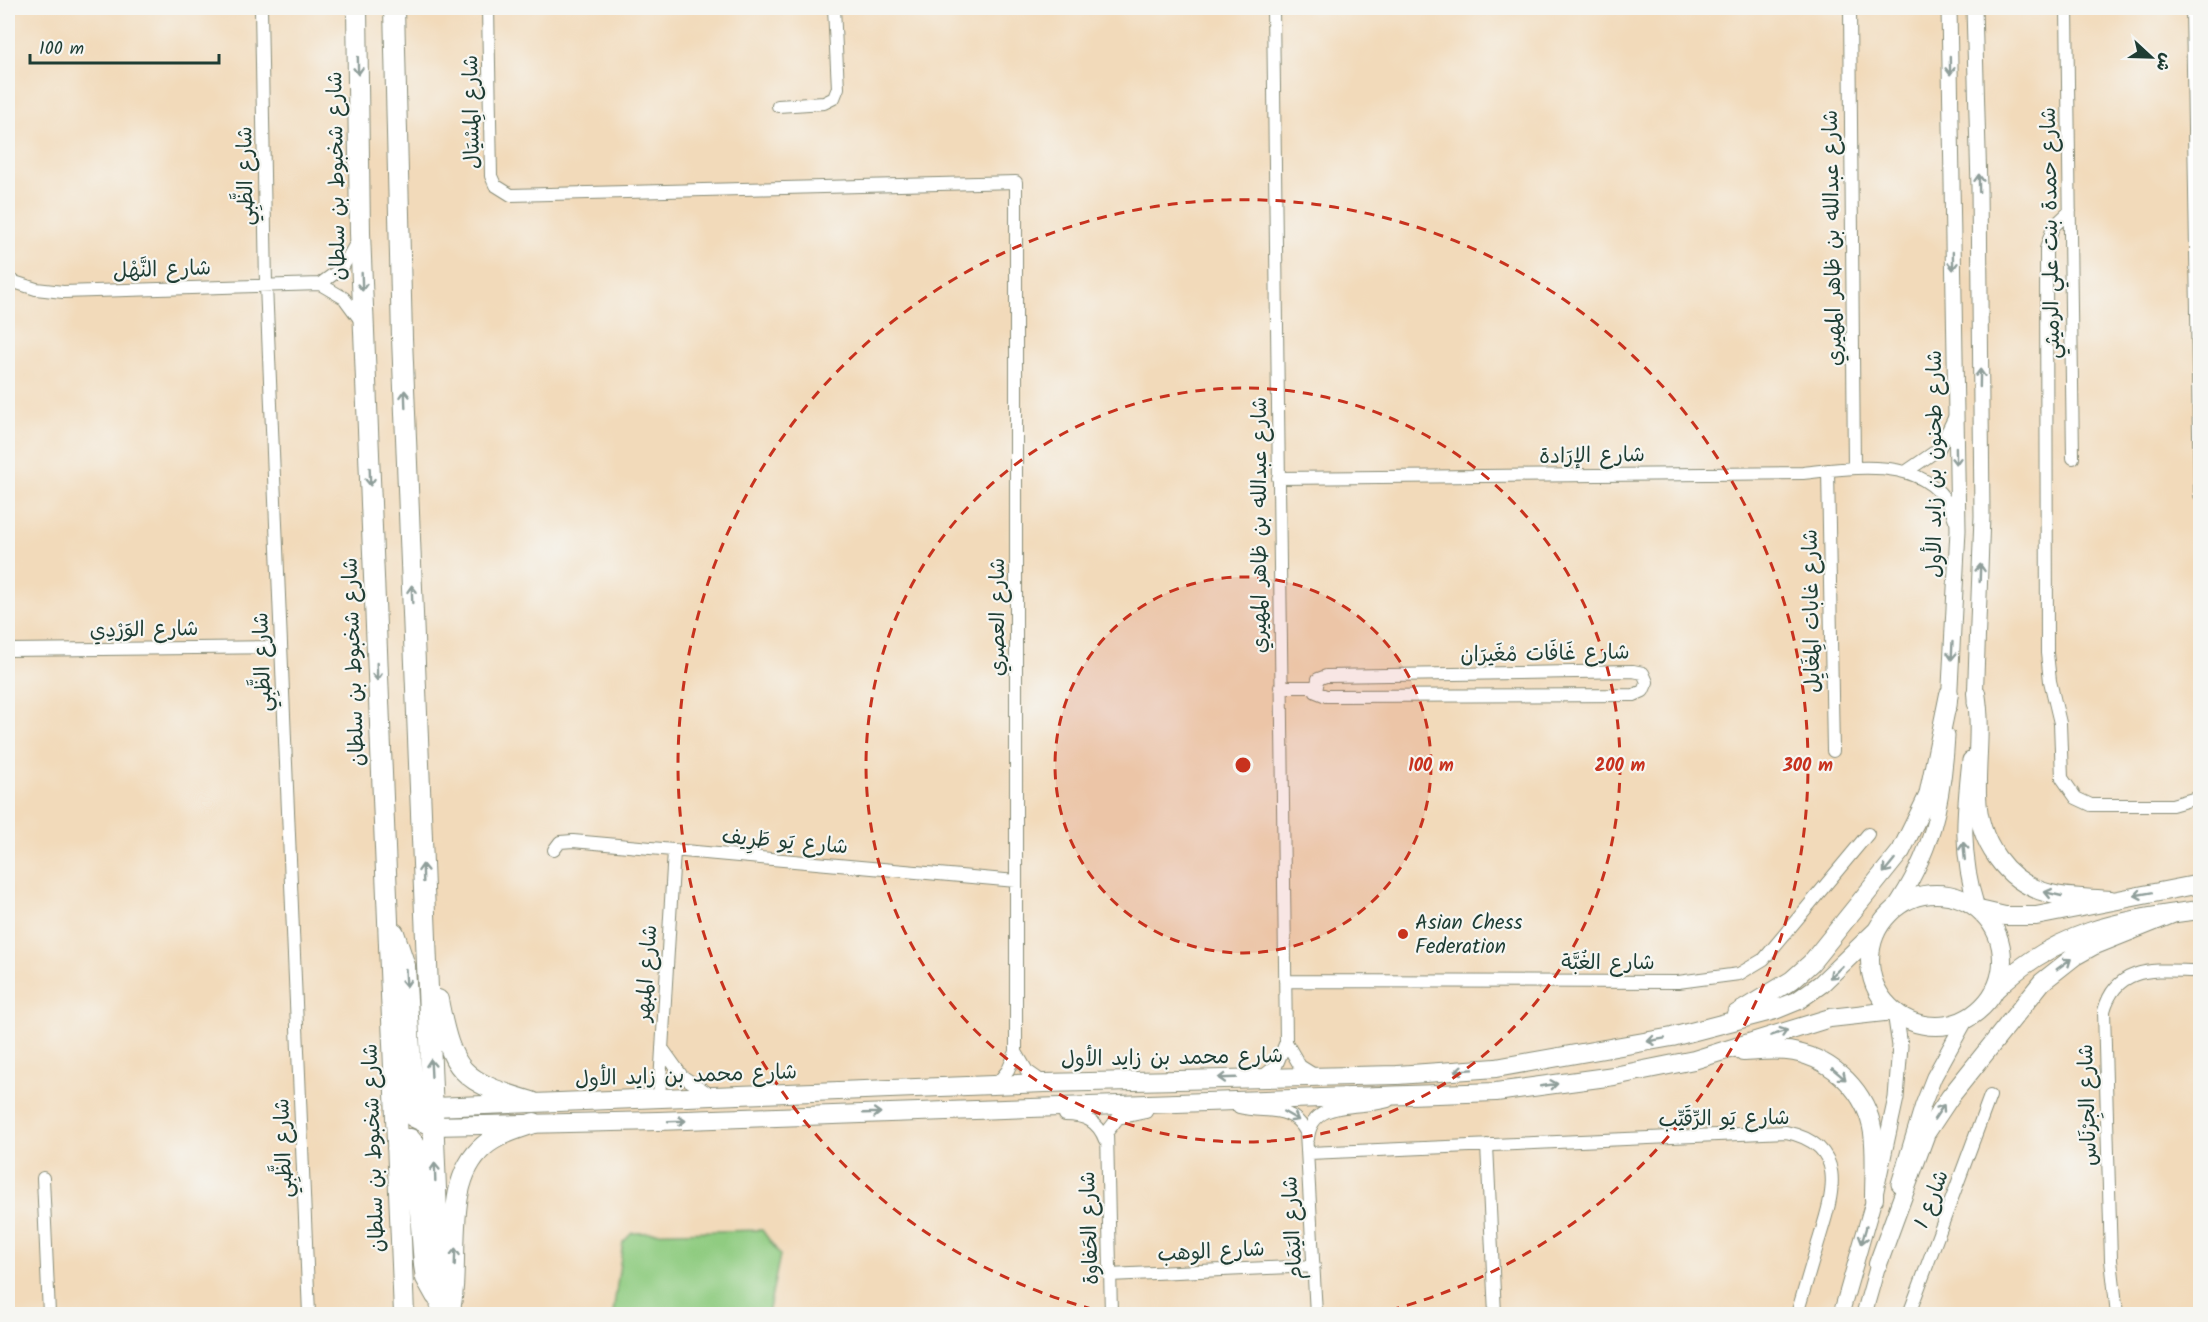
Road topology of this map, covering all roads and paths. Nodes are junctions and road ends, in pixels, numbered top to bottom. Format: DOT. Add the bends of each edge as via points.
graph roads {
  1 [pos="261,8"];
  2 [pos="357,8"];
  3 [pos="394,8"];
  4 [pos="488,8"];
  5 [pos="834,8"];
  6 [pos="1274,8"];
  7 [pos="1850,8"];
  8 [pos="1949,8"];
  9 [pos="1974,8"];
  10 [pos="2067,8"];
  11 [pos="2192,8"];
  12 [pos="778,106"];
  13 [pos="1016,182"];
  14 [pos="2070,211"];
  15 [pos="360,233"];
  16 [pos="8,280"];
  17 [pos="320,284"];
  18 [pos="266,285"];
  19 [pos="364,332"];
  20 [pos="1955,413"];
  21 [pos="2073,458"];
  22 [pos="1854,468"];
  23 [pos="1828,470"];
  24 [pos="1907,471"];
  25 [pos="1278,478"];
  26 [pos="2200,495"];
  27 [pos="1958,530"];
  28 [pos="280,647"];
  29 [pos="8,650"];
  30 [pos="1280,687"];
  31 [pos="1315,687"];
  32 [pos="1976,693"];
  33 [pos="1949,694"];
  34 [pos="1833,751"];
  35 [pos="2200,797"];
  36 [pos="1868,834"];
  37 [pos="554,850"];
  38 [pos="674,850"];
  39 [pos="1016,881"];
  40 [pos="2200,884"];
  41 [pos="2111,900"];
  42 [pos="1978,909"];
  43 [pos="1893,910"];
  44 [pos="2200,910"];
  45 [pos="2175,913"];
  46 [pos="388,923"];
  47 [pos="1877,930"];
  48 [pos="425,936"];
  49 [pos="2200,971"];
  50 [pos="1285,981"];
  51 [pos="1994,991"];
  52 [pos="1894,1012"];
  53 [pos="1966,1018"];
  54 [pos="1710,1028"];
  55 [pos="1286,1042"];
  56 [pos="661,1047"];
  57 [pos="1016,1052"];
  58 [pos="1723,1053"];
  59 [pos="1316,1076"];
  60 [pos="1262,1077"];
  61 [pos="1044,1083"];
  62 [pos="995,1086"];
  63 [pos="712,1095"];
  64 [pos="1399,1096"];
  65 [pos="1990,1096"];
  66 [pos="659,1099"];
  67 [pos="1220,1100"];
  68 [pos="532,1102"];
  69 [pos="1178,1102"];
  70 [pos="1013,1108"];
  71 [pos="439,1116"];
  72 [pos="414,1117"];
  73 [pos="534,1122"];
  74 [pos="568,1122"];
  75 [pos="1106,1140"];
  76 [pos="1308,1140"];
  77 [pos="397,1142"];
  78 [pos="1487,1145"];
  79 [pos="1309,1154"];
  80 [pos="43,1178"];
  81 [pos="1874,1198"];
  82 [pos="1878,1264"];
  83 [pos="1314,1266"];
  84 [pos="1109,1275"];
  85 [pos="443,1310"];
  86 [pos="49,1314"];
  87 [pos="309,1314"];
  88 [pos="404,1314"];
  89 [pos="1111,1314"];
  90 [pos="1316,1314"];
  91 [pos="1495,1314"];
  92 [pos="1797,1314"];
  93 [pos="1841,1314"];
  94 [pos="1864,1314"];
  95 [pos="1909,1314"];
  96 [pos="2116,1314"];
  1 -- 18 [label="street, شارع الظَّبِي"];
  2 -- 15 [label="main road, شارع شخبوط بن سلطان, one-way"];
  48 -- 3 [label="main road, one-way" via="402,338"];
  4 -- 13 [label="street, شارع المِسْيَال" via="491,176 502,191 521,196"];
  5 -- 12 [label="street" via="838,88 834,99"];
  6 -- 25 [label="street, شارع عبدالله بن ظاهر المهيري"];
  7 -- 22 [label="street, شارع عبدالله بن ظاهر المهيري"];
  8 -- 20 [label="street, شارع طحنون بن زايد الأول, one-way"];
  32 -- 9 [label="street, one-way" via="1982,516"];
  10 -- 14 [label="street, شارع حمدة بنت علي الرميثي"];
  11 -- 26 [label="street"];
  13 -- 39 [label="street, شارع العصري"];
  14 -- 21 [label="street, شارع حمدة بنت علي الرميثي"];
  14 -- 35 [label="street" via="2053,227 2046,256 2047,654 2061,730 2062,778 2070,793 2091,805 2172,805"];
  15 -- 17 [label="street" via="342,268"];
  15 -- 19 [label="main road, شارع شخبوط بن سلطان, one-way"];
  16 -- 18 [label="street, شارع النَّهْل" via="63,292"];
  17 -- 18 [label="street, شارع النَّهْل"];
  17 -- 19 [label="street" via="333,289 353,307"];
  18 -- 28 [label="street, شارع الظَّبِي"];
  19 -- 46 [label="main road, شارع شخبوط بن سلطان, one-way"];
  20 -- 24 [label="street" via="1939,449"];
  20 -- 27 [label="street, شارع طحنون بن زايد الأول, one-way"];
  22 -- 23 [label="street, شارع الإرَادة"];
  22 -- 24 [label="street, شارع الإرَادة"];
  23 -- 25 [label="street, شارع الإرَادة"];
  23 -- 34 [label="street, شارع غابات المِغَايِل"];
  24 -- 27 [label="street, شارع الإرَادة" via="1937,488 1950,507"];
  25 -- 30 [label="street, شارع عبدالله بن ظاهر المهيري"];
  27 -- 33 [label="street, شارع طحنون بن زايد الأول, one-way"];
  28 -- 29 [label="street, شارع الوَرْدِي"];
  28 -- 87 [label="street, شارع الظَّبِي"];
  30 -- 31 [label="street, شارع غَافَات مْغَيرَان"];
  30 -- 50 [label="street, شارع عبدالله بن ظاهر المهيري"];
  31 -- 31 [label="street, شارع غَافَات مْغَيرَان" via="1316,692 1326,696 1622,695 1639,694 1647,682 1643,673 1633,670 1326,675 1318,679"];
  41 -- 32 [label="main road, one-way" via="2036,890 2010,873 1990,849 1979,820 1980,726"];
  42 -- 32 [label="street, one-way" via="1967,873 1963,836"];
  33 -- 43 [label="street, شارع طحنون بن زايد الأول" via="1942,790 1933,833 1917,873"];
  33 -- 54 [label="main road, one-way" via="1928,796 1901,851 1811,963 1771,994"];
  36 -- 50 [label="street, شارع الغُبَّة" via="1775,949 1752,967 1725,977 1678,982"];
  37 -- 38 [label="street, شارع يَو طَرِيف" via="566,840"];
  38 -- 39 [label="street, شارع يَو طَرِيف"];
  38 -- 56 [label="street, شارع المبهر"];
  39 -- 57 [label="street, شارع العصري"];
  40 -- 41 [label="main road, one-way"];
  41 -- 42 [label="main road" via="2036,916 2005,916"];
  42 -- 43 [label="main road" via="1964,900 1935,894 1906,901"];
  42 -- 51 [label="main road" via="1998,940 2000,975"];
  43 -- 47 [label="main road"];
  44 -- 45 [label="main road"];
  45 -- 51 [label="main road" via="2103,926 2072,936 2031,959"];
  82 -- 45 [label="main road, one-way" via="1932,1124 2035,990 2075,956"];
  46 -- 72 [label="main road, one-way" via="405,966"];
  46 -- 77 [label="main road, شارع شخبوط بن سلطان"];
  47 -- 52 [label="main road" via="1870,954 1873,979 1877,991"];
  47 -- 54 [label="main road, شارع محمد بن زايد الأول, one-way" via="1838,970 1797,1000"];
  48 -- 68 [label="main road" via="451,1055 474,1081 490,1090"];
  71 -- 48 [label="main road, one-way"];
  49 -- 96 [label="street, شارع الجِرْنَاس" via="2130,975 2112,990 2104,1011"];
  50 -- 55 [label="street, شارع عبدالله بن ظاهر المهيري"];
  51 -- 53 [label="main road"];
  52 -- 53 [label="main road" via="1930,1026"];
  58 -- 52 [label="main road, شارع محمد بن زايد الأول, one-way" via="1830,1018"];
  52 -- 81 [label="street" via="1900,1072"];
  53 -- 82 [label="street" via="1923,1105"];
  54 -- 59 [label="main road, شارع محمد بن زايد الأول, one-way" via="1496,1068"];
  55 -- 59 [label="street" via="1300,1066"];
  55 -- 60 [label="street, شارع عبدالله بن ظاهر المهيري" via="1276,1066"];
  56 -- 63 [label="street" via="682,1076"];
  56 -- 66 [label="street, شارع المبهر"];
  57 -- 61 [label="street" via="1027,1071"];
  57 -- 62 [label="street, شارع العصري"];
  64 -- 58 [label="main road, شارع محمد بن زايد الأول, one-way" via="1496,1092 1614,1076"];
  58 -- 81 [label="main road, one-way" via="1792,1052 1809,1056 1852,1085 1873,1132"];
  59 -- 60 [label="main road, شارع محمد بن زايد الأول"];
  60 -- 61 [label="main road, شارع محمد بن زايد الأول, one-way"];
  61 -- 62 [label="main road, شارع محمد بن زايد الأول"];
  62 -- 63 [label="main road, شارع محمد بن زايد الأول"];
  63 -- 66 [label="main road, شارع محمد بن زايد الأول"];
  64 -- 67 [label="main road, شارع محمد بن زايد الأول"];
  64 -- 76 [label="street, شارع اليَمَام" via="1375,1105 1322,1112 1311,1124"];
  65 -- 95 [label="street, شارع 1"];
  66 -- 68 [label="main road, شارع محمد بن زايد الأول"];
  66 -- 74 [label="main road" via="652,1112 588,1112"];
  67 -- 69 [label="main road, شارع محمد بن زايد الأول"];
  67 -- 76 [label="street, شارع اليَمَام, one-way" via="1243,1108 1287,1112 1302,1124"];
  68 -- 71 [label="main road, شارع محمد بن زايد الأول"];
  69 -- 70 [label="main road, شارع محمد بن زايد الأول"];
  69 -- 75 [label="street, شارع الحَفاوة" via="1157,1111 1118,1118"];
  74 -- 70 [label="main road, شارع محمد بن زايد الأول, one-way"];
  70 -- 75 [label="street, شارع الحَفاوة" via="1035,1114 1079,1115 1097,1125"];
  71 -- 72 [label="main road"];
  71 -- 73 [label="main road, شارع محمد بن زايد الأول"];
  85 -- 71 [label="main road, one-way"];
  72 -- 77 [label="main road"];
  73 -- 74 [label="main road, شارع محمد بن زايد الأول"];
  85 -- 73 [label="main road, one-way" via="455,1279 457,1197 466,1167 474,1155 497,1137"];
  75 -- 84 [label="street, شارع الحَفاوة"];
  76 -- 79 [label="street, شارع اليَمَام"];
  77 -- 85 [label="main road" via="410,1139 415,1145 424,1265"];
  77 -- 88 [label="main road, شارع شخبوط بن سلطان"];
  78 -- 79 [label="street, شارع يَو الرِّقَيِّب"];
  78 -- 91 [label="street"];
  78 -- 92 [label="street, شارع يَو الرِّقَيِّب" via="1786,1132 1811,1142 1829,1162 1833,1190"];
  79 -- 83 [label="street, شارع اليَمَام"];
  80 -- 86 [label="street"];
  81 -- 93 [label="street, one-way"];
  82 -- 94 [label="street"];
  83 -- 84 [label="street, شارع الوهب"];
  83 -- 90 [label="street, شارع اليَمَام"];
  84 -- 89 [label="street, شارع الحَفاوة"];
}
